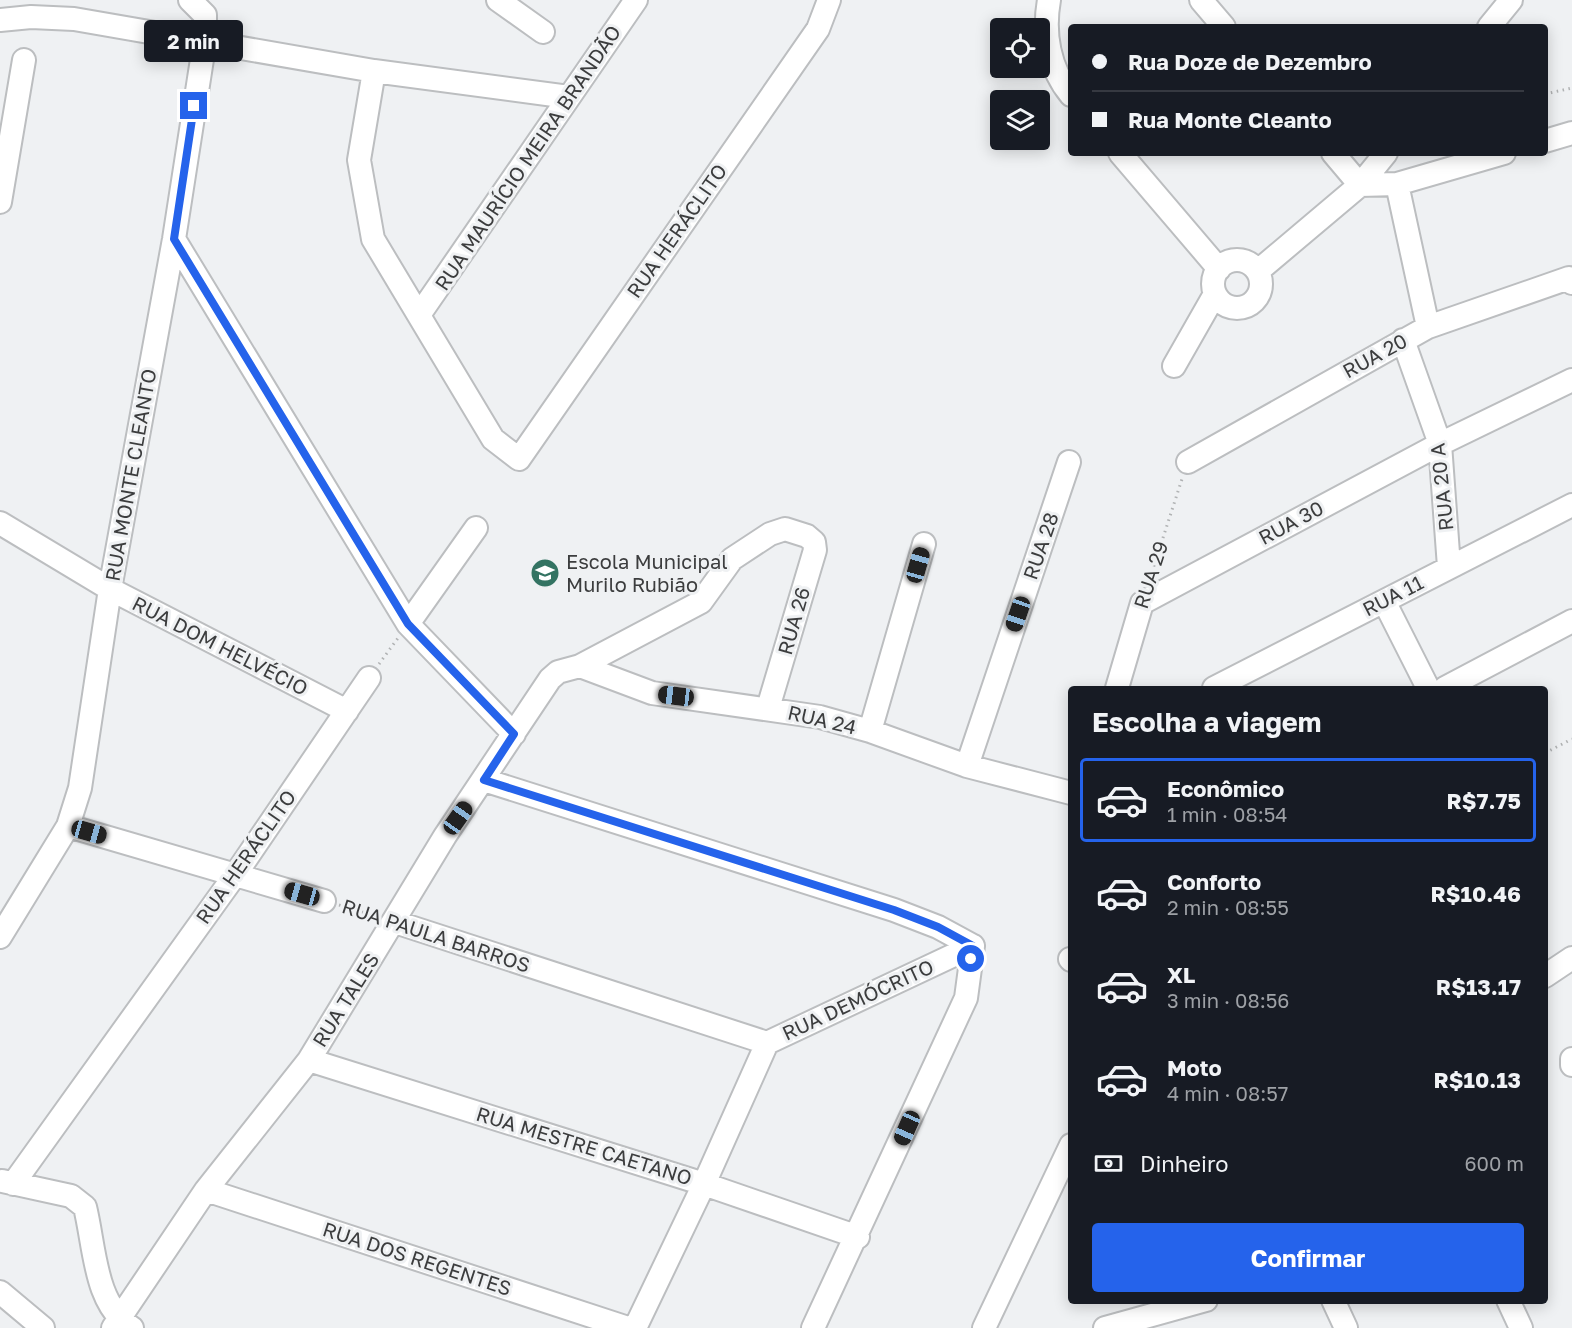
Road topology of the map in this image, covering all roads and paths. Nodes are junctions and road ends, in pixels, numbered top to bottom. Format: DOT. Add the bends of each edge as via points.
graph roads {
  1 [pos="189,0"];
  2 [pos="498,0"];
  3 [pos="636,0"];
  4 [pos="829,0"];
  5 [pos="1049,0"];
  6 [pos="1201,0"];
  7 [pos="1511,0"];
  8 [pos="1,15"];
  9 [pos="1221,24"];
  10 [pos="1491,24"];
  11 [pos="543,32"];
  12 [pos="168,34"];
  13 [pos="205,40"];
  14 [pos="24,60"];
  15 [pos="374,71"];
  16 [pos="1572,88"];
  17 [pos="1068,90"];
  18 [pos="1548,93"];
  19 [pos="569,97"];
  20 [pos="1572,134"];
  21 [pos="1548,140"];
  22 [pos="1123,156"];
  23 [pos="1336,156"];
  24 [pos="1383,156"];
  25 [pos="1494,156"];
  26 [pos="1360,184"];
  27 [pos="1397,184"];
  28 [pos="0,202"];
  29 [pos="174,239"];
  30 [pos="1219,269"];
  31 [pos="1258,271"];
  32 [pos="1572,283"];
  33 [pos="1215,294"];
  34 [pos="419,315"];
  35 [pos="1428,327"];
  36 [pos="1403,340"];
  37 [pos="1174,366"];
  38 [pos="1572,380"];
  39 [pos="1440,444"];
  40 [pos="1069,462"];
  41 [pos="1188,462"];
  42 [pos="1572,505"];
  43 [pos="0,523"];
  44 [pos="476,528"];
  45 [pos="807,536"];
  46 [pos="924,544"];
  47 [pos="1449,567"];
  48 [pos="110,590"];
  49 [pos="1384,601"];
  50 [pos="1142,603"];
  51 [pos="1572,621"];
  52 [pos="408,624"];
  53 [pos="574,667"];
  54 [pos="369,678"];
  55 [pos="1118,686"];
  56 [pos="1218,686"];
  57 [pos="1427,686"];
  58 [pos="1449,686"];
  59 [pos="768,708"];
  60 [pos="347,711"];
  61 [pos="870,731"];
  62 [pos="514,734"];
  63 [pos="1572,739"];
  64 [pos="1548,751"];
  65 [pos="967,766"];
  66 [pos="484,780"];
  67 [pos="1068,792"];
  68 [pos="68,826"];
  69 [pos="234,875"];
  70 [pos="324,901"];
  71 [pos="395,922"];
  72 [pos="0,937"];
  73 [pos="973,946"];
  74 [pos="1572,958"];
  75 [pos="1548,973"];
  76 [pos="767,1043"];
  77 [pos="1572,1059"];
  78 [pos="309,1060"];
  79 [pos="1572,1065"];
  80 [pos="1068,1151"];
  81 [pos="7,1182"];
  82 [pos="704,1184"];
  83 [pos="206,1190"];
  84 [pos="858,1237"];
  85 [pos="0,1292"];
  86 [pos="1199,1304"];
  87 [pos="1335,1304"];
  88 [pos="1510,1304"];
  89 [pos="0,1313"];
  90 [pos="1169,1320"];
  91 [pos="37,1324"];
  92 [pos="122,1325"];
  93 [pos="628,1328"];
  94 [pos="635,1328"];
  95 [pos="813,1328"];
  96 [pos="984,1328"];
  97 [pos="1105,1328"];
  98 [pos="1346,1328"];
  99 [pos="1521,1328"];
  1 -- 12 [label="street" via="181,19"];
  1 -- 13 [label="street, RUA MONTE CLEANTO" via="205,15"];
  2 -- 11 [label="street"];
  3 -- 19 [label="street, RUA MAURÍCIO MEIRA BRANDÃO"];
  4 -- 34 [label="street, RUA HERÁCLITO" via="818,29 519,459 493,439"];
  5 -- 17 [label="street" via="1045,23 1052,62"];
  6 -- 9 [label="street"];
  7 -- 10 [label="street"];
  8 -- 12 [label="street" via="74,19"];
  12 -- 13 [label="street"];
  13 -- 15 [label="street"];
  13 -- 29 [label="street, RUA MONTE CLEANTO"];
  14 -- 28 [label="street"];
  15 -- 19 [label="street"];
  15 -- 34 [label="street" via="359,160 365,204 373,239"];
  16 -- 18 [label="path"];
  19 -- 34 [label="street, RUA MAURÍCIO MEIRA BRANDÃO"];
  20 -- 21 [label="street"];
  22 -- 30 [label="street"];
  23 -- 26 [label="street"];
  24 -- 26 [label="street"];
  25 -- 27 [label="street"];
  26 -- 27 [label="street"];
  26 -- 31 [label="street"];
  27 -- 35 [label="street"];
  29 -- 48 [label="street, RUA MONTE CLEANTO"];
  29 -- 52 [label="street"];
  30 -- 31 [label="street" via="1227,262 1239,260"];
  30 -- 33 [label="street" via="1213,281"];
  31 -- 33 [label="street" via="1262,283 1258,296 1249,305 1236,308 1224,304"];
  32 -- 35 [label="street, RUA 20" via="1569,278"];
  33 -- 37 [label="street"];
  35 -- 36 [label="street, RUA 20"];
  36 -- 39 [label="street, RUA 20 A"];
  36 -- 41 [label="street, RUA 20"];
  38 -- 39 [label="street, RUA 30"];
  39 -- 47 [label="street, RUA 20 A"];
  39 -- 50 [label="street, RUA 30"];
  40 -- 65 [label="street, RUA 28"];
  41 -- 50 [label="path, RUA 29"];
  42 -- 47 [label="street, RUA 11"];
  43 -- 48 [label="street, RUA DOM HELVÉCIO"];
  44 -- 52 [label="street"];
  45 -- 53 [label="street, RUA TALES" via="785,529 770,534 732,559 701,602"];
  45 -- 59 [label="street, RUA 26" via="814,542 815,550"];
  46 -- 61 [label="street"];
  47 -- 49 [label="street, RUA 11"];
  48 -- 60 [label="street, RUA DOM HELVÉCIO"];
  48 -- 68 [label="street, RUA MONTE CLEANTO" via="80,788"];
  49 -- 56 [label="street, RUA 11"];
  49 -- 57 [label="street"];
  50 -- 55 [label="street, RUA 29"];
  51 -- 58 [label="street"];
  52 -- 54 [label="path"];
  52 -- 62 [label="street"];
  53 -- 59 [label="street, RUA 24" via="652,693"];
  53 -- 62 [label="street, RUA TALES" via="550,679"];
  54 -- 60 [label="street, RUA HERÁCLITO"];
  59 -- 61 [label="street, RUA 24"];
  60 -- 69 [label="street, RUA HERÁCLITO"];
  61 -- 65 [label="street, RUA 24"];
  62 -- 66 [label="street, RUA TALES"];
  63 -- 64 [label="path"];
  65 -- 67 [label="street, RUA 24"];
  66 -- 71 [label="street, RUA TALES" via="445,836"];
  66 -- 73 [label="street" via="894,910"];
  68 -- 69 [label="street, RUA PAULA BARROS"];
  68 -- 72 [label="street, RUA MONTE CLEANTO"];
  69 -- 70 [label="street, RUA PAULA BARROS"];
  69 -- 81 [label="street, RUA HERÁCLITO"];
  70 -- 71 [label="path, RUA PAULA BARROS"];
  71 -- 76 [label="street, RUA PAULA BARROS"];
  71 -- 78 [label="street, RUA TALES"];
  73 -- 76 [label="street, RUA DEMÓCRITO"];
  73 -- 84 [label="street" via="966,998"];
  74 -- 75 [label="street"];
  76 -- 82 [label="street, RUA DEMÓCRITO"];
  77 -- 79 [label="street"];
  78 -- 82 [label="street, RUA MESTRE CAETANO"];
  78 -- 83 [label="street, RUA TALES"];
  80 -- 96 [label="street"];
  81 -- 92 [label="street" via="71,1196 85,1207 95,1259 106,1294"];
  82 -- 84 [label="street, RUA MESTRE CAETANO"];
  82 -- 94 [label="street, RUA DEMÓCRITO"];
  83 -- 92 [label="street, RUA TALES"];
  83 -- 93 [label="street, RUA DOS REGENTES"];
  84 -- 95 [label="street"];
  85 -- 91 [label="street"];
  86 -- 90 [label="street"];
  87 -- 98 [label="street"];
  88 -- 99 [label="street"];
  89 -- 91 [label="street"];
  90 -- 97 [label="street"];
}
